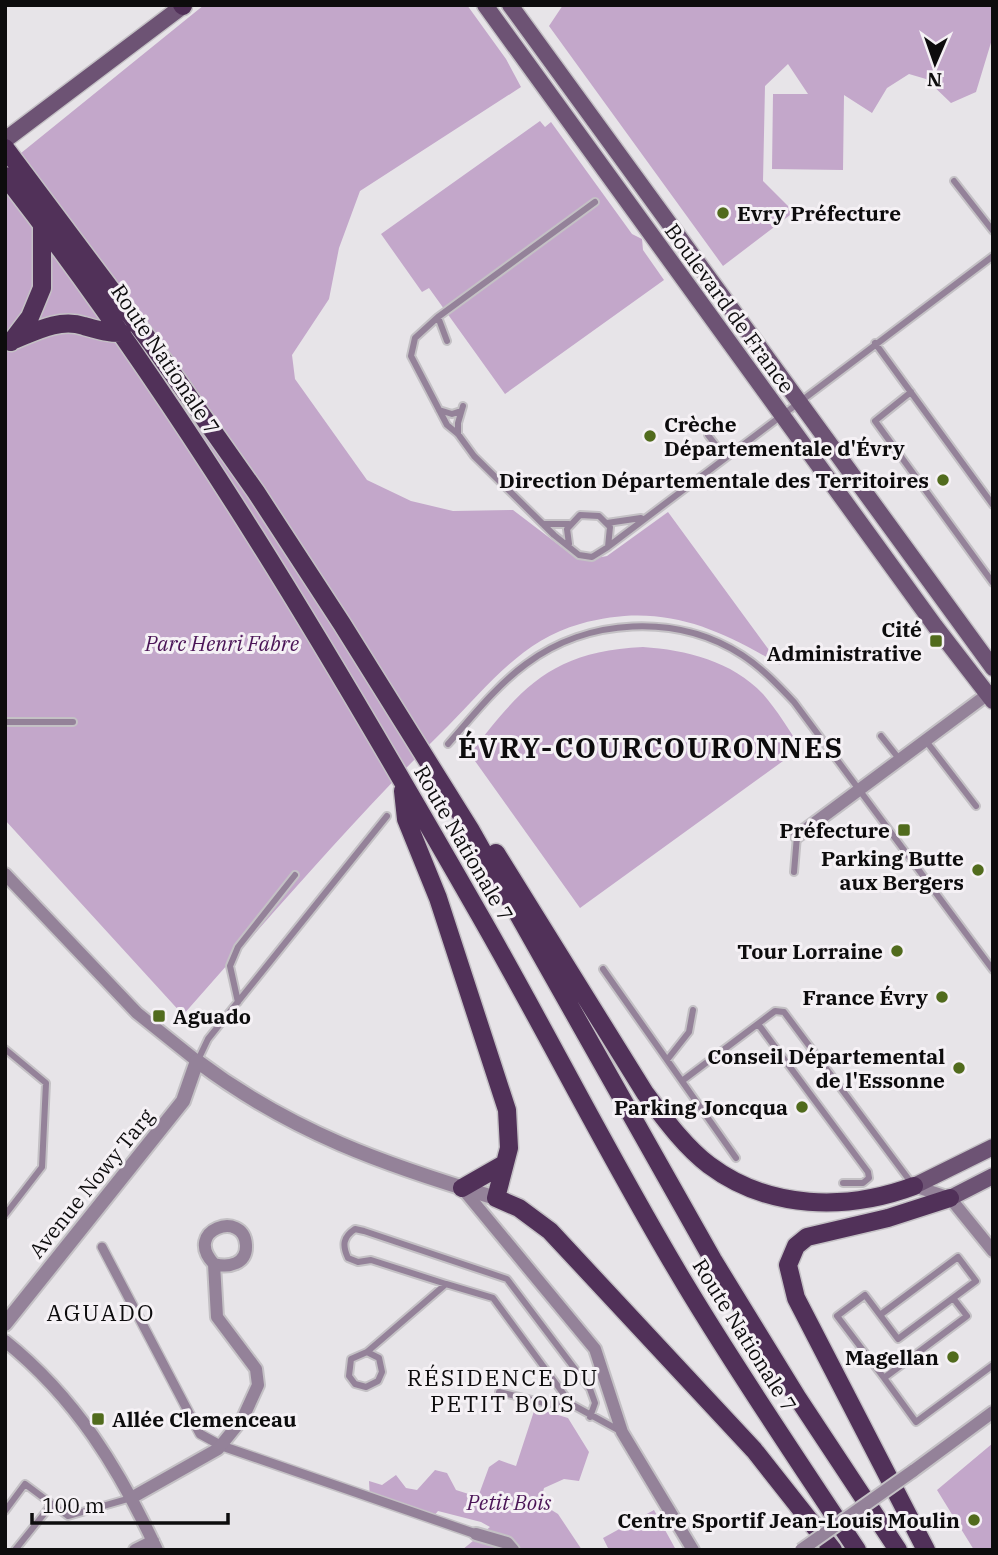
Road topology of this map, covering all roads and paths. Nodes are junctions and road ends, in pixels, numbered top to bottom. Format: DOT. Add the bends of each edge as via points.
graph roads {
  1 [pos="485,5"];
  2 [pos="510,5"];
  3 [pos="183,6"];
  4 [pos="5,140"];
  5 [pos="9,162"];
  6 [pos="954,181"];
  7 [pos="595,202"];
  8 [pos="42,223"];
  9 [pos="993,231"];
  10 [pos="993,256"];
  11 [pos="438,317"];
  12 [pos="122,333"];
  13 [pos="447,341"];
  14 [pos="8,343"];
  15 [pos="875,343"];
  16 [pos="911,392"];
  17 [pos="798,401"];
  18 [pos="439,410"];
  19 [pos="781,415"];
  20 [pos="458,434"];
  21 [pos="708,435"];
  22 [pos="725,457"];
  23 [pos="993,505"];
  24 [pos="643,518"];
  25 [pos="607,523"];
  26 [pos="542,524"];
  27 [pos="569,524"];
  28 [pos="569,544"];
  29 [pos="608,547"];
  30 [pos="993,583"];
  31 [pos="993,668"];
  32 [pos="991,695"];
  33 [pos="5,722"];
  34 [pos="74,722"];
  35 [pos="881,736"];
  36 [pos="926,740"];
  37 [pos="447,744"];
  38 [pos="900,760"];
  39 [pos="402,783"];
  40 [pos="860,789"];
  41 [pos="976,806"];
  42 [pos="387,816"];
  43 [pos="470,829"];
  44 [pos="797,836"];
  45 [pos="794,872"];
  46 [pos="5,874"];
  47 [pos="295,875"];
  48 [pos="603,969"];
  49 [pos="993,970"];
  50 [pos="238,1002"];
  51 [pos="693,1010"];
  52 [pos="758,1024"];
  53 [pos="737,1040"];
  54 [pos="742,1046"];
  55 [pos="5,1049"];
  56 [pos="667,1060"];
  57 [pos="197,1061"];
  58 [pos="681,1081"];
  59 [pos="993,1147"];
  60 [pos="736,1158"];
  61 [pos="504,1164"];
  62 [pos="993,1176"];
  63 [pos="843,1183"];
  64 [pos="914,1186"];
  65 [pos="462,1188"];
  66 [pos="496,1198"];
  67 [pos="950,1198"];
  68 [pos="5,1214"];
  69 [pos="494,1224"];
  70 [pos="102,1247"];
  71 [pos="993,1251"];
  72 [pos="214,1264"];
  73 [pos="446,1284"];
  74 [pos="953,1298"];
  75 [pos="880,1315"];
  76 [pos="5,1324"];
  77 [pos="5,1341"];
  78 [pos="367,1352"];
  79 [pos="992,1368"];
  80 [pos="884,1378"];
  81 [pos="499,1392"];
  82 [pos="568,1400"];
  83 [pos="993,1412"];
  84 [pos="590,1417"];
  85 [pos="622,1432"];
  86 [pos="222,1446"];
  87 [pos="133,1497"];
  88 [pos="52,1504"];
  89 [pos="5,1511"];
  90 [pos="475,1534"];
  91 [pos="155,1545"];
  92 [pos="15,1550"];
  93 [pos="135,1550"];
  94 [pos="513,1550"];
  95 [pos="693,1550"];
  96 [pos="802,1550"];
  97 [pos="833,1550"];
  98 [pos="858,1550"];
  99 [pos="898,1550"];
  100 [pos="926,1550"];
  1 -- 19 [label="main road, Boulevard de France"];
  2 -- 17 [label="main road, Boulevard de France"];
  3 -- 4 [label="main road"];
  5 -- 8 [label="main road, Route Nationale 7"];
  5 -- 43 [label="main road, Route Nationale 7" via="85,251 256,492"];
  6 -- 9 [label="lane"];
  7 -- 11 [label="lane"];
  8 -- 12 [label="main road, Route Nationale 7"];
  8 -- 14 [label="main road" via="43,288 30,317"];
  10 -- 15 [label="lane"];
  11 -- 13 [label="lane"];
  11 -- 18 [label="lane" via="415,338 411,356"];
  12 -- 14 [label="main road" via="68,324 40,329"];
  12 -- 39 [label="main road, Route Nationale 7" via="262,546"];
  15 -- 16 [label="lane"];
  15 -- 17 [label="lane"];
  16 -- 23 [label="lane"];
  16 -- 30 [label="lane" via="875,421"];
  17 -- 19 [label="lane"];
  17 -- 31 [label="main road, Boulevard de France"];
  18 -- 20 [label="lane"];
  18 -- 20 [label="lane" via="452,414 462,409"];
  19 -- 22 [label="lane"];
  19 -- 32 [label="main road, Boulevard de France"];
  20 -- 26 [label="lane"];
  21 -- 22 [label="lane"];
  22 -- 24 [label="lane"];
  24 -- 25 [label="lane"];
  24 -- 29 [label="lane"];
  25 -- 27 [label="lane" via="587,513"];
  25 -- 29 [label="lane"];
  26 -- 27 [label="lane"];
  26 -- 28 [label="lane"];
  27 -- 28 [label="lane"];
  28 -- 29 [label="lane" via="584,557 599,555"];
  32 -- 36 [label="street"];
  33 -- 34 [label="lane"];
  35 -- 38 [label="lane"];
  36 -- 38 [label="street"];
  36 -- 41 [label="lane"];
  37 -- 40 [label="lane" via="506,680 551,647 606,629 668,629 721,643 764,672 794,702"];
  38 -- 40 [label="street"];
  39 -- 61 [label="main road" via="406,819 438,898 507,1110 509,1148"];
  39 -- 98 [label="main road, Route Nationale 7" via="684,1283"];
  40 -- 44 [label="street"];
  40 -- 49 [label="lane"];
  42 -- 50 [label="lane"];
  43 -- 64 [label="main road" via="491,844 645,1093 708,1165 746,1188 843,1205"];
  43 -- 99 [label="main road, Route Nationale 7" via="713,1260"];
  44 -- 45 [label="lane"];
  46 -- 57 [label="street" via="137,1013"];
  47 -- 50 [label="lane" via="238,947 230,967"];
  48 -- 56 [label="lane"];
  50 -- 57 [label="lane" via="208,1039"];
  51 -- 56 [label="lane" via="690,1032"];
  52 -- 53 [label="lane"];
  52 -- 63 [label="lane" via="868,1172 863,1183"];
  52 -- 64 [label="lane" via="775,1011 788,1015"];
  53 -- 54 [label="lane"];
  53 -- 58 [label="lane"];
  55 -- 68 [label="lane" via="46,1083 42,1167"];
  56 -- 58 [label="lane"];
  57 -- 65 [label="street" via="239,1093 340,1146"];
  57 -- 76 [label="street, Avenue Nowy Targ" via="183,1101"];
  58 -- 60 [label="lane"];
  59 -- 64 [label="main road"];
  61 -- 65 [label="main road"];
  61 -- 66 [label="main road"];
  62 -- 67 [label="main road"];
  64 -- 67 [label="street"];
  65 -- 66 [label="street"];
  65 -- 69 [label="street"];
  66 -- 69 [label="street"];
  66 -- 97 [label="main road" via="550,1231 754,1450"];
  67 -- 71 [label="street"];
  67 -- 100 [label="main road" via="807,1237 796,1246 788,1265 796,1298"];
  69 -- 85 [label="street" via="595,1349"];
  70 -- 86 [label="street" via="193,1424 200,1434"];
  72 -- 86 [label="street" via="218,1317 258,1377 243,1418"];
  73 -- 78 [label="lane"];
  73 -- 82 [label="lane" via="494,1298"];
  73 -- 84 [label="lane" via="371,1260 348,1258 343,1247 347,1235 355,1229 365,1231 507,1279 590,1389 595,1402"];
  74 -- 75 [label="lane" via="898,1339"];
  74 -- 75 [label="lane" via="976,1281 958,1257"];
  74 -- 80 [label="lane" via="967,1316"];
  75 -- 80 [label="lane" via="865,1295 837,1315"];
  77 -- 87 [label="street" via="81,1417"];
  78 -- 78 [label="lane" via="379,1358 383,1372 375,1384 366,1387 353,1382 348,1369 354,1356"];
  79 -- 80 [label="lane" via="916,1422"];
  81 -- 82 [label="lane" via="556,1406"];
  82 -- 84 [label="lane"];
  83 -- 96 [label="street, bridge"];
  84 -- 85 [label="lane"];
  85 -- 95 [label="street"];
  86 -- 87 [label="street"];
  86 -- 90 [label="street"];
  87 -- 88 [label="lane" via="68,1516"];
  87 -- 91 [label="street"];
  88 -- 89 [label="lane" via="25,1484"];
  88 -- 92 [label="lane"];
  90 -- 94 [label="street" via="507,1543"];
  91 -- 93 [label="street"];
}
